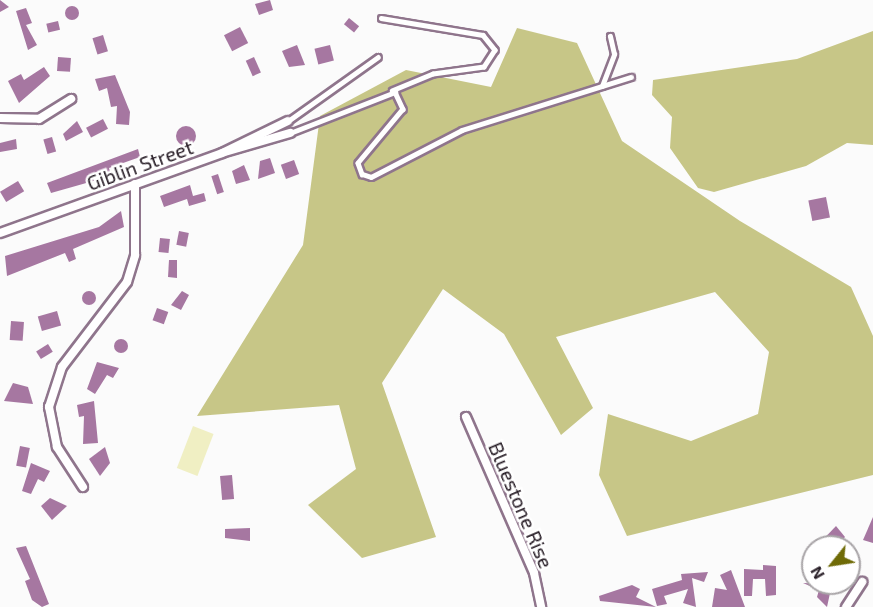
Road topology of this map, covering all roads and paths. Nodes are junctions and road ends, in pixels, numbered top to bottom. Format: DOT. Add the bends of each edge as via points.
graph roads {
  1 [pos="381,18"];
  2 [pos="610,36"];
  3 [pos="378,57"];
  4 [pos="631,77"];
  5 [pos="602,86"];
  6 [pos="392,91"];
  7 [pos="71,99"];
  8 [pos="0,118"];
  9 [pos="288,121"];
  10 [pos="290,134"];
  11 [pos="222,153"];
  12 [pos="135,184"];
  13 [pos="0,233"];
  14 [pos="466,417"];
  15 [pos="83,487"];
  16 [pos="862,582"];
  17 [pos="541,607"];
  18 [pos="846,607"];
  1 -- 6 [label="lane" via="483,35 495,50 484,67 424,76"];
  2 -- 5 [label="lane" via="614,54"];
  3 -- 9 [label="lane"];
  4 -- 5 [label="lane"];
  5 -- 6 [label="lane" via="462,130 366,177 360,158 403,109 402,99"];
  6 -- 10 [label="lane"];
  7 -- 8 [label="street" via="39,119"];
  9 -- 11 [label="street, Giblin Street"];
  10 -- 11 [label="street"];
  11 -- 12 [label="street, Giblin Street"];
  12 -- 13 [label="street, Giblin Street"];
  12 -- 15 [label="street" via="135,255 127,282 71,353 51,394 52,433"];
  14 -- 17 [label="street, Bluestone Rise" via="534,573"];
  16 -- 18 [label="street"];
}
